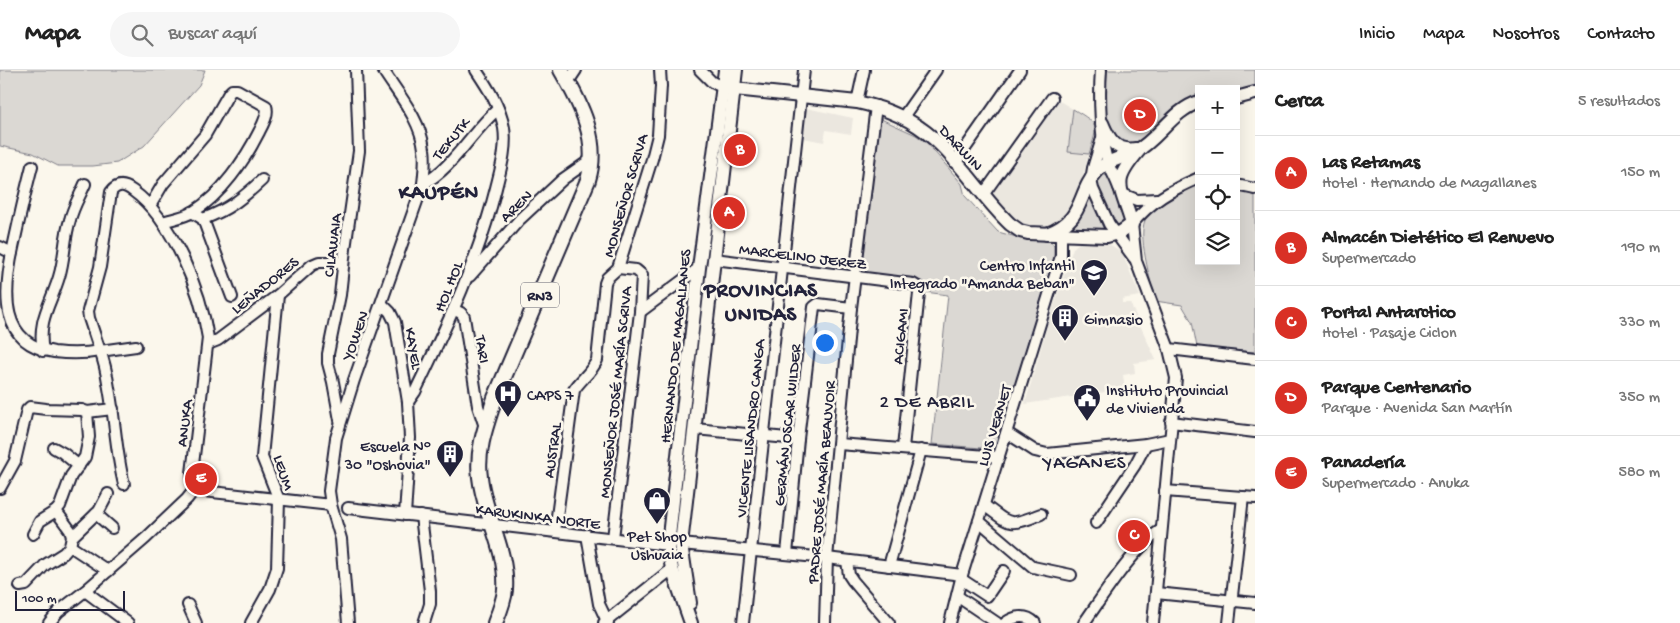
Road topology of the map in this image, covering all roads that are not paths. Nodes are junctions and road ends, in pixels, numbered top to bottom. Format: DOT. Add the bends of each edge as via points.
graph roads {
  1 [pos="356,70"];
  2 [pos="383,70"];
  3 [pos="476,70"];
  4 [pos="576,70"];
  5 [pos="660,70"];
  6 [pos="700,70"];
  7 [pos="725,70"];
  8 [pos="736,70"];
  9 [pos="804,70"];
  10 [pos="864,70"];
  11 [pos="936,70"];
  12 [pos="1020,70"];
  13 [pos="1101,70"];
  14 [pos="565,76"];
  15 [pos="728,88"];
  16 [pos="1255,93"];
  17 [pos="801,97"];
  18 [pos="1240,97"];
  19 [pos="1052,98"];
  20 [pos="857,102"];
  21 [pos="1195,104"];
  22 [pos="876,106"];
  23 [pos="498,108"];
  24 [pos="903,117"];
  25 [pos="1103,129"];
  26 [pos="1141,148"];
  27 [pos="593,158"];
  28 [pos="955,162"];
  29 [pos="1108,163"];
  30 [pos="32,166"];
  31 [pos="262,180"];
  32 [pos="1091,180"];
  33 [pos="1195,180"];
  34 [pos="85,184"];
  35 [pos="423,184"];
  36 [pos="1240,186"];
  37 [pos="1255,189"];
  38 [pos="1121,191"];
  39 [pos="983,195"];
  40 [pos="1158,199"];
  41 [pos="150,206"];
  42 [pos="192,212"];
  43 [pos="203,219"];
  44 [pos="163,222"];
  45 [pos="1132,224"];
  46 [pos="1115,234"];
  47 [pos="1045,235"];
  48 [pos="1061,236"];
  49 [pos="0,246"];
  50 [pos="12,253"];
  51 [pos="714,259"];
  52 [pos="1136,261"];
  53 [pos="343,262"];
  54 [pos="618,268"];
  55 [pos="699,268"];
  56 [pos="781,268"];
  57 [pos="856,277"];
  58 [pos="466,281"];
  59 [pos="918,287"];
  60 [pos="278,295"];
  61 [pos="232,297"];
  62 [pos="382,304"];
  63 [pos="851,308"];
  64 [pos="455,310"];
  65 [pos="640,312"];
  66 [pos="208,344"];
  67 [pos="136,346"];
  68 [pos="1169,349"];
  69 [pos="43,351"];
  70 [pos="100,351"];
  71 [pos="1255,359"];
  72 [pos="354,380"];
  73 [pos="334,382"];
  74 [pos="408,402"];
  75 [pos="113,409"];
  76 [pos="87,412"];
  77 [pos="340,422"];
  78 [pos="1171,422"];
  79 [pos="485,427"];
  80 [pos="695,429"];
  81 [pos="1255,432"];
  82 [pos="1007,433"];
  83 [pos="763,435"];
  84 [pos="798,439"];
  85 [pos="1170,439"];
  86 [pos="839,444"];
  87 [pos="1146,444"];
  88 [pos="54,448"];
  89 [pos="903,448"];
  90 [pos="922,450"];
  91 [pos="999,457"];
  92 [pos="79,466"];
  93 [pos="124,484"];
  94 [pos="0,488"];
  95 [pos="194,490"];
  96 [pos="1165,491"];
  97 [pos="108,494"];
  98 [pos="1243,497"];
  99 [pos="1255,498"];
  100 [pos="278,500"];
  101 [pos="330,505"];
  102 [pos="984,505"];
  103 [pos="348,508"];
  104 [pos="56,511"];
  105 [pos="96,514"];
  106 [pos="405,514"];
  107 [pos="1041,514"];
  108 [pos="420,516"];
  109 [pos="979,522"];
  110 [pos="1096,523"];
  111 [pos="492,524"];
  112 [pos="112,528"];
  113 [pos="1161,530"];
  114 [pos="555,531"];
  115 [pos="33,534"];
  116 [pos="586,535"];
  117 [pos="613,538"];
  118 [pos="71,542"];
  119 [pos="668,544"];
  120 [pos="681,544"];
  121 [pos="750,551"];
  122 [pos="787,554"];
  123 [pos="827,558"];
  124 [pos="846,561"];
  125 [pos="889,566"];
  126 [pos="672,569"];
  127 [pos="1004,571"];
  128 [pos="108,572"];
  129 [pos="1071,575"];
  130 [pos="962,577"];
  131 [pos="20,586"];
  132 [pos="84,591"];
  133 [pos="1156,593"];
  134 [pos="957,596"];
  135 [pos="1231,600"];
  136 [pos="1255,603"];
  137 [pos="188,605"];
  138 [pos="606,622"];
  139 [pos="50,623"];
  140 [pos="128,623"];
  141 [pos="196,623"];
  142 [pos="251,623"];
  143 [pos="348,623"];
  144 [pos="424,623"];
  145 [pos="495,623"];
  146 [pos="692,623"];
  147 [pos="742,623"];
  148 [pos="825,623"];
  149 [pos="889,623"];
  150 [pos="950,623"];
  151 [pos="997,623"];
  152 [pos="1005,623"];
  153 [pos="1035,623"];
  154 [pos="1084,623"];
  155 [pos="1154,623"];
  156 [pos="1229,623"];
  1 -- 53 [label="street, CILAWAIA" via="359,151"];
  2 -- 35 [label="street, YOWEN" via="421,135 425,165"];
  3 -- 23 [label="street, HOL HOL"];
  4 -- 14 [label="street"];
  5 -- 54 [label="street, MONSEÑOR SCRIVA" via="658,135"];
  6 -- 15 [label="street, DARWIN" via="712,82"];
  7 -- 15 [label="main road, HERNANDO DE MAGALLANES"];
  8 -- 15 [label="main road, HERNANDO DE MAGALLANES"];
  9 -- 17 [label="street, VICENTE LISANDRO CANGA"];
  10 -- 20 [label="street"];
  11 -- 24 [label="street"];
  12 -- 28 [label="street"];
  13 -- 25 [label="street"];
  14 -- 27 [label="highway, RN3" via="589,132"];
  15 -- 17 [label="main road, DARWIN"];
  15 -- 51 [label="main road, HERNANDO DE MAGALLANES"];
  15 -- 55 [label="main road, HERNANDO DE MAGALLANES"];
  16 -- 18 [label="main road"];
  17 -- 20 [label="main road, DARWIN"];
  17 -- 56 [label="street, VICENTE LISANDRO CANGA"];
  19 -- 39 [label="street"];
  20 -- 22 [label="main road, DARWIN"];
  21 -- 26 [label="main road"];
  22 -- 24 [label="main road, DARWIN"];
  22 -- 57 [label="street, PADRE JOSÉ MARÍA BEAUVOIR"];
  23 -- 35 [label="street, TEKUTK" via="440,174"];
  23 -- 58 [label="street, HOL HOL" via="504,126 504,155 489,215"];
  24 -- 28 [label="main road, DARWIN" via="933,138"];
  25 -- 26 [label="main road" via="1115,145 1127,150"];
  25 -- 29 [label="street"];
  25 -- 32 [label="street"];
  26 -- 29 [label="main road"];
  26 -- 38 [label="main road" via="1123,172"];
  27 -- 58 [label="street, AREN" via="563,179 520,219"];
  27 -- 79 [label="highway, RN3" via="588,180"];
  28 -- 39 [label="main road, DARWIN"];
  29 -- 32 [label="main road" via="1099,168"];
  29 -- 38 [label="street"];
  30 -- 50 [label="street"];
  31 -- 43 [label="street" via="239,202"];
  32 -- 46 [label="street"];
  32 -- 47 [label="main road" via="1070,220"];
  33 -- 40 [label="street"];
  34 -- 69 [label="street" via="70,219 59,277 43,319 40,332"];
  35 -- 62 [label="street, YOWEN"];
  36 -- 37 [label="street"];
  38 -- 40 [label="street" via="1137,200"];
  38 -- 45 [label="main road"];
  39 -- 47 [label="main road, DARWIN" via="1015,228"];
  40 -- 45 [label="street"];
  41 -- 42 [label="street" via="163,184 205,135 229,93 237,90 266,106 264,123 234,172"];
  41 -- 44 [label="street, ANUKA"];
  41 -- 70 [label="street, ANUKA" via="128,187 121,185 111,192 100,267 88,311"];
  42 -- 43 [label="street"];
  42 -- 44 [label="street"];
  43 -- 61 [label="street"];
  44 -- 66 [label="street, ANUKA" via="193,284 206,321"];
  45 -- 46 [label="main road, DARWIN"];
  45 -- 52 [label="street"];
  46 -- 48 [label="main road, DARWIN"];
  46 -- 52 [label="street"];
  47 -- 48 [label="main road, DARWIN"];
  48 -- 82 [label="street, LUIS VERNET" via="1061,256"];
  49 -- 50 [label="street"];
  50 -- 69 [label="street" via="4,298 8,320 24,343"];
  51 -- 56 [label="street, MARCELINO JEREZ"];
  51 -- 80 [label="main road, HERNANDO DE MAGALLANES"];
  52 -- 68 [label="street"];
  53 -- 60 [label="street, LEÑADORES" via="312,265"];
  53 -- 73 [label="street, CILAWAIA" via="328,354"];
  54 -- 65 [label="street, MONSEÑOR JOSÉ MARÍA SCRIVA" via="636,270 642,275"];
  54 -- 114 [label="street, AUSTRAL" via="605,283 597,360 574,390"];
  55 -- 65 [label="street"];
  55 -- 119 [label="main road, HERNANDO DE MAGALLANES"];
  56 -- 57 [label="street, MARCELINO JEREZ"];
  56 -- 83 [label="street, VICENTE LISANDRO CANGA"];
  57 -- 59 [label="street, MARCELINO JEREZ"];
  57 -- 63 [label="street, PADRE JOSÉ MARÍA BEAUVOIR"];
  58 -- 64 [label="street, HOL HOL"];
  59 -- 89 [label="street, ACIGAMI"];
  60 -- 66 [label="street, LEÑADORES"];
  60 -- 100 [label="street, LEUM" via="262,457"];
  62 -- 72 [label="street, YOWEN"];
  62 -- 74 [label="street, KAYEL" via="395,322"];
  63 -- 84 [label="street, GERMÁN OSCAR WILDER" via="818,304 814,307"];
  63 -- 86 [label="street, PADRE JOSÉ MARÍA BEAUVOIR"];
  64 -- 74 [label="street, HOL HOL"];
  64 -- 79 [label="street, TARI" via="464,317 478,406"];
  65 -- 117 [label="street, MONSEÑOR JOSÉ MARÍA SCRIVA"];
  66 -- 95 [label="street, ANUKA" via="192,473"];
  67 -- 70 [label="street"];
  68 -- 71 [label="street"];
  68 -- 78 [label="street" via="1176,378"];
  69 -- 70 [label="street" via="85,354"];
  70 -- 75 [label="street"];
  72 -- 73 [label="street" via="344,384"];
  72 -- 77 [label="street, YOWEN"];
  73 -- 77 [label="street, CILAWAIA"];
  74 -- 106 [label="street" via="410,438"];
  75 -- 76 [label="street"];
  75 -- 93 [label="street"];
  76 -- 92 [label="street" via="89,437"];
  76 -- 94 [label="street" via="30,407 15,461"];
  77 -- 101 [label="street, YOWEN" via="329,491"];
  78 -- 81 [label="street"];
  78 -- 85 [label="street"];
  79 -- 111 [label="highway, RN3" via="479,463 486,508"];
  80 -- 83 [label="street"];
  80 -- 120 [label="main road, HERNANDO DE MAGALLANES"];
  82 -- 87 [label="street" via="1035,451 1047,454"];
  82 -- 91 [label="street, LUIS VERNET"];
  83 -- 84 [label="street"];
  83 -- 121 [label="street, VICENTE LISANDRO CANGA"];
  84 -- 122 [label="street, GERMÁN OSCAR WILDER"];
  85 -- 87 [label="street"];
  85 -- 96 [label="street"];
  86 -- 89 [label="street"];
  86 -- 123 [label="street, PADRE JOSÉ MARÍA BEAUVOIR"];
  87 -- 110 [label="street"];
  88 -- 92 [label="street"];
  89 -- 90 [label="street"];
  90 -- 91 [label="street"];
  90 -- 125 [label="street"];
  91 -- 102 [label="street, LUIS VERNET"];
  92 -- 104 [label="street" via="71,476"];
  95 -- 100 [label="street"];
  95 -- 128 [label="street"];
  96 -- 98 [label="street"];
  96 -- 113 [label="street"];
  97 -- 105 [label="street"];
  98 -- 99 [label="street"];
  98 -- 135 [label="street"];
  100 -- 101 [label="street"];
  100 -- 142 [label="street, LEUM" via="276,568 270,589"];
  101 -- 143 [label="street, YOWEN" via="341,539"];
  102 -- 107 [label="street" via="1012,524"];
  102 -- 109 [label="street, LUIS VERNET"];
  103 -- 106 [label="street, KARUKINKA NORTE"];
  104 -- 115 [label="street" via="40,521"];
  104 -- 118 [label="street" via="70,530"];
  105 -- 112 [label="street"];
  105 -- 118 [label="street"];
  106 -- 108 [label="street, KARUKINKA NORTE"];
  108 -- 111 [label="street, KARUKINKA NORTE"];
  108 -- 144 [label="street" via="430,592"];
  109 -- 129 [label="street" via="1033,567"];
  109 -- 130 [label="street, LUIS VERNET"];
  111 -- 114 [label="street, KARUKINKA NORTE"];
  111 -- 145 [label="highway, RN3" via="505,583 502,606"];
  113 -- 133 [label="street"];
  113 -- 154 [label="street" via="1148,539"];
  114 -- 116 [label="street, KARUKINKA NORTE"];
  116 -- 117 [label="street, KARUKINKA NORTE"];
  116 -- 138 [label="street" via="599,604"];
  117 -- 119 [label="street, KARUKINKA NORTE"];
  118 -- 128 [label="street"];
  118 -- 131 [label="street" via="64,553 45,565 26,586"];
  119 -- 126 [label="main road, HERNANDO DE MAGALLANES"];
  120 -- 121 [label="street"];
  120 -- 146 [label="main road, HERNANDO DE MAGALLANES"];
  121 -- 122 [label="street"];
  121 -- 147 [label="street, VICENTE LISANDRO CANGA"];
  122 -- 123 [label="street"];
  123 -- 124 [label="street"];
  123 -- 148 [label="street, PADRE JOSÉ MARÍA BEAUVOIR"];
  124 -- 125 [label="street"];
  124 -- 149 [label="street" via="853,581"];
  125 -- 130 [label="street"];
  126 -- 138 [label="street"];
  126 -- 146 [label="main road, HERNANDO DE MAGALLANES"];
  127 -- 130 [label="street" via="987,596"];
  128 -- 132 [label="street"];
  130 -- 134 [label="street, LUIS VERNET"];
  132 -- 139 [label="street" via="58,612"];
  132 -- 140 [label="street"];
  133 -- 135 [label="street"];
  133 -- 155 [label="street"];
  134 -- 150 [label="street, LUIS VERNET"];
  134 -- 151 [label="street"];
  135 -- 136 [label="street"];
  135 -- 156 [label="street"];
  137 -- 141 [label="street"];
  152 -- 153 [label="street" via="1016,617 1027,617"];
}
